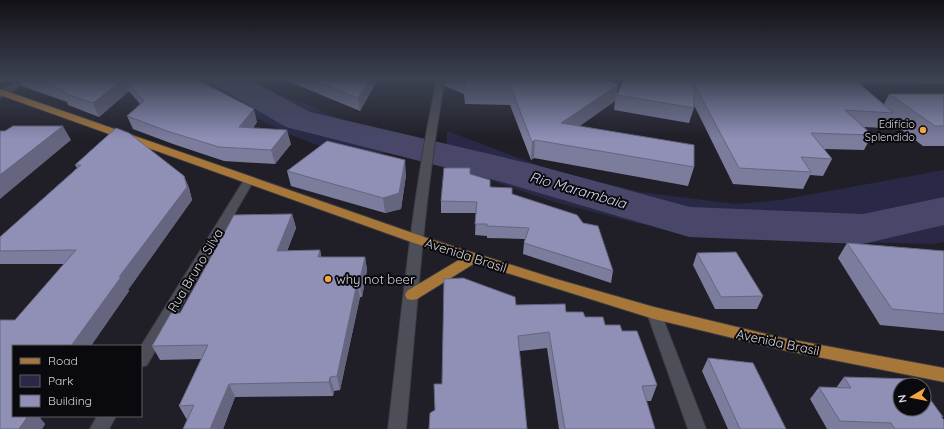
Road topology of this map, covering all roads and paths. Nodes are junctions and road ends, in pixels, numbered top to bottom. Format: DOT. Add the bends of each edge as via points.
graph roads {
  1 [pos="15,99"];
  2 [pos="437,99"];
  3 [pos="115,134"];
  4 [pos="105,143"];
  5 [pos="249,180"];
  6 [pos="419,240"];
  7 [pos="473,258"];
  8 [pos="412,295"];
  9 [pos="654,313"];
  10 [pos="142,358"];
  11 [pos="944,375"];
  12 [pos="106,417"];
  13 [pos="99,429"];
  14 [pos="397,429"];
  15 [pos="697,429"];
  1 -- 3 [label="main road, Avenida Brasil"];
  2 -- 6 [label="street" via="425,174"];
  3 -- 4 [label="street"];
  3 -- 5 [label="main road, Avenida Brasil"];
  5 -- 6 [label="main road, Avenida Brasil"];
  5 -- 10 [label="street, Rua Bruno Silva"];
  6 -- 7 [label="main road, Avenida Brasil"];
  6 -- 8 [label="street"];
  7 -- 8 [label="main road"];
  7 -- 9 [label="main road, Avenida Brasil"];
  8 -- 14 [label="street"];
  9 -- 11 [label="main road, Avenida Brasil" via="783,344"];
  9 -- 15 [label="street"];
  12 -- 13 [label="street"];
}
